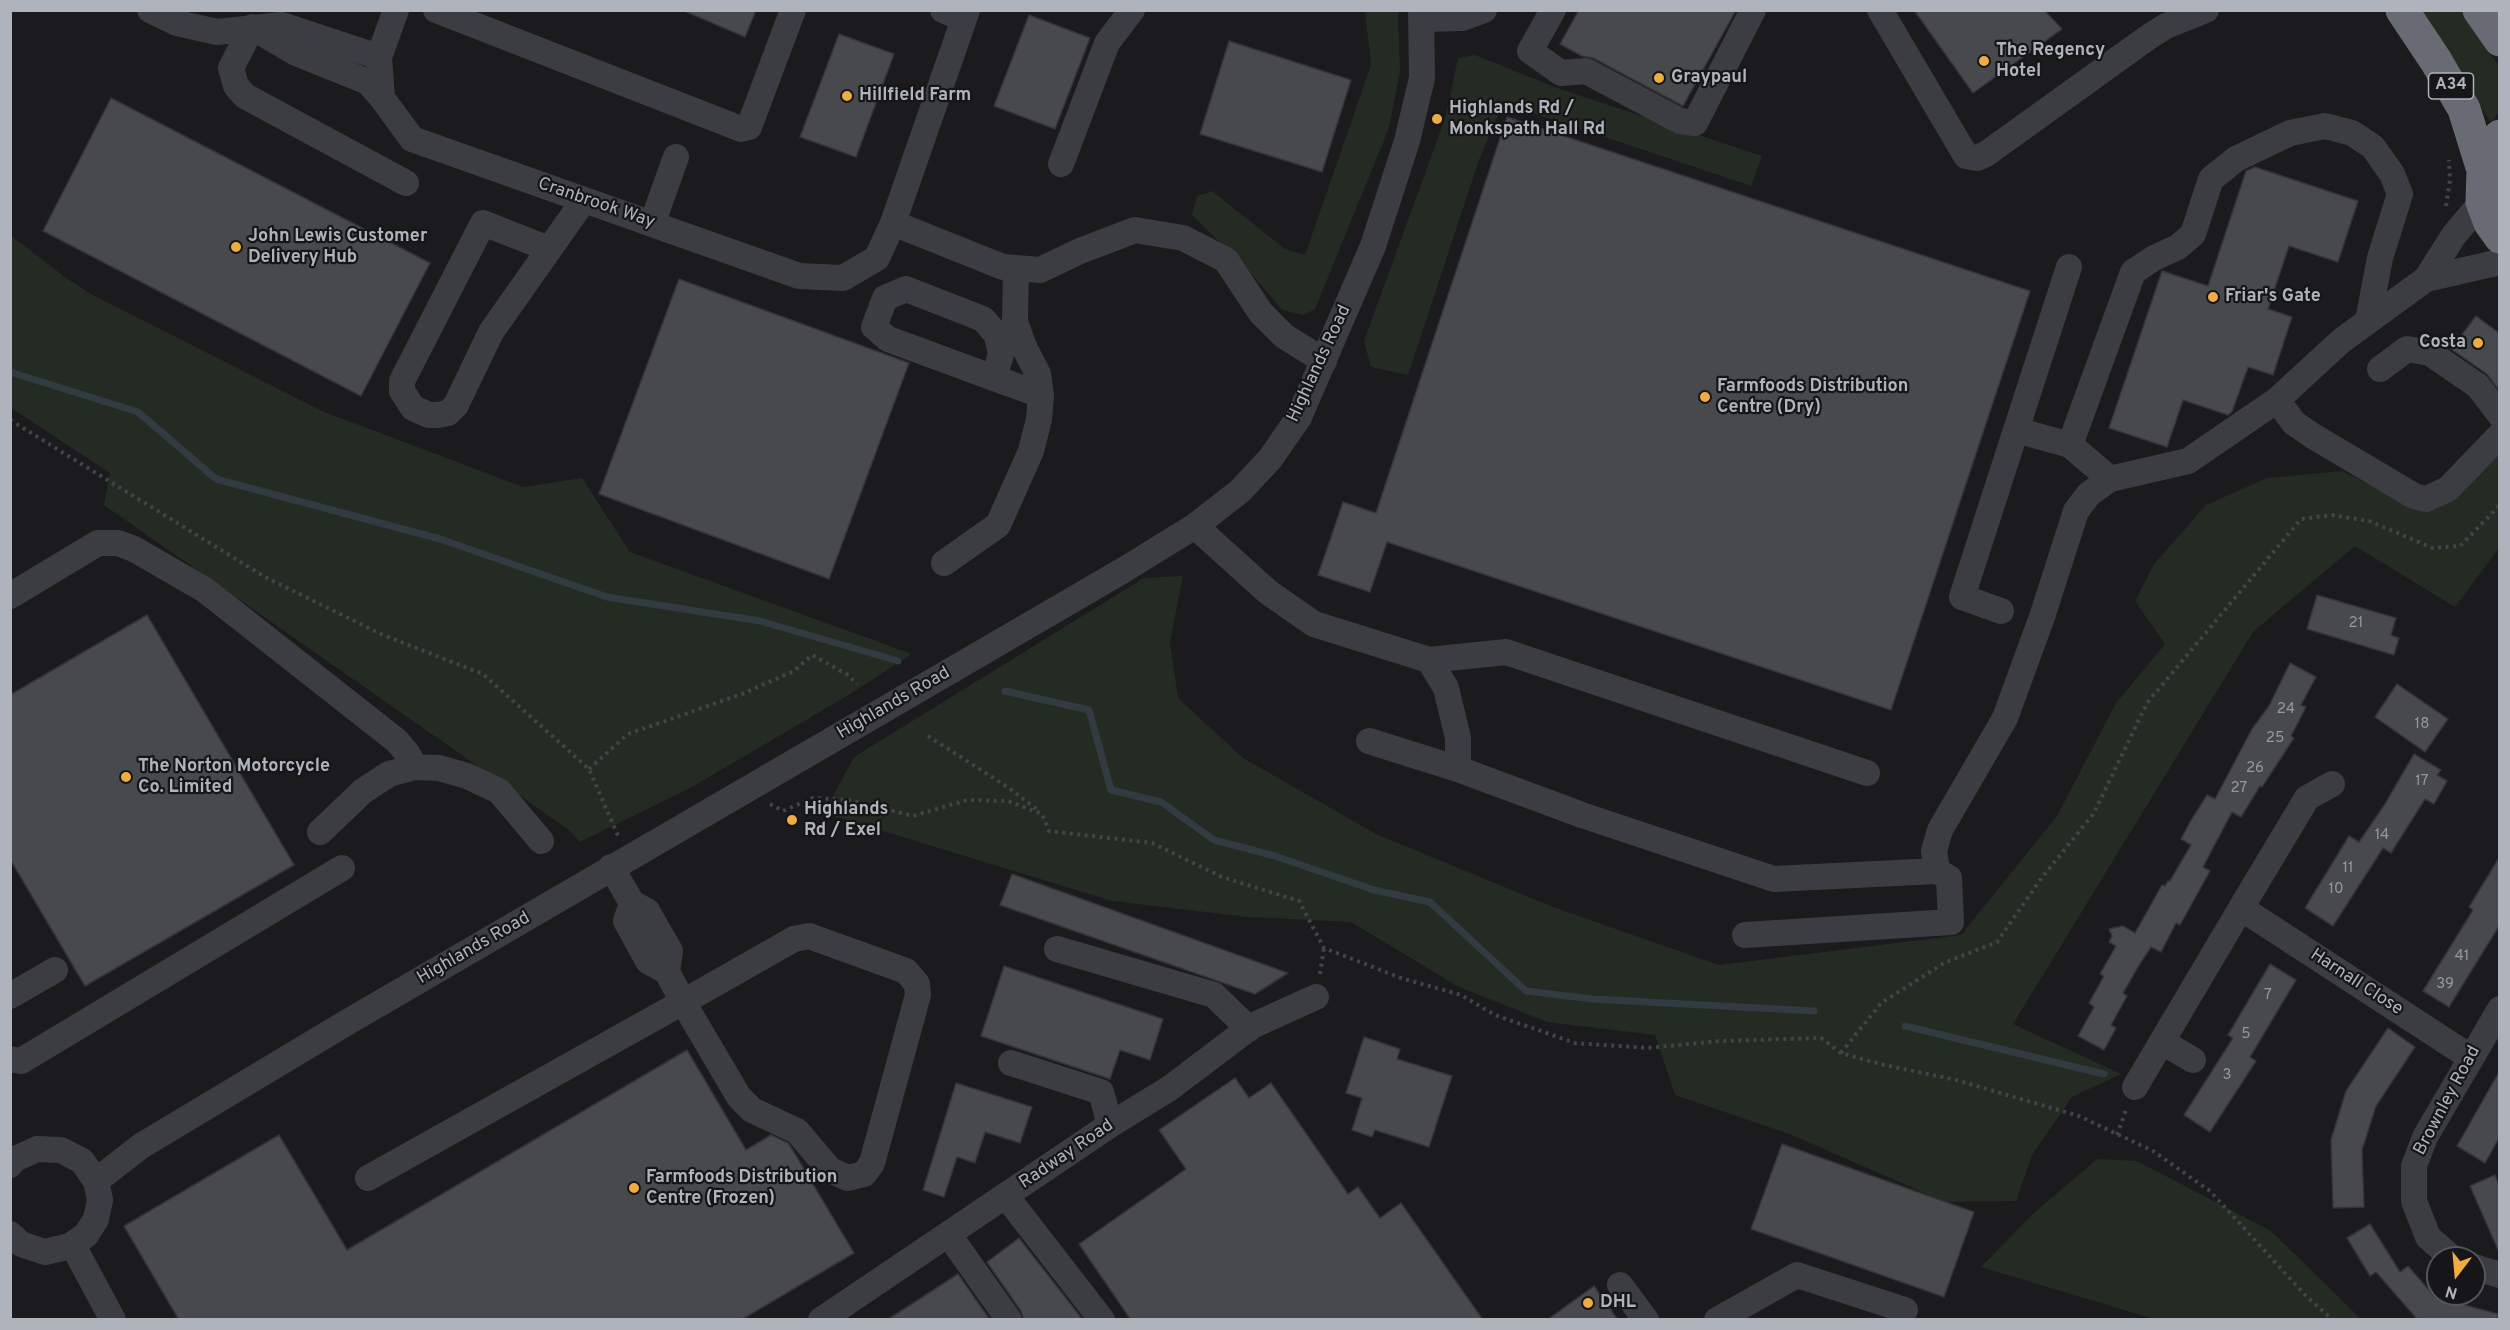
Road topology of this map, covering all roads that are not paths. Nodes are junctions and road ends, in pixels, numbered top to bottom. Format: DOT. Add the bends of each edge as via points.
graph roads {
  1 [pos="150,10"];
  2 [pos="396,10"];
  3 [pos="436,10"];
  4 [pos="793,10"];
  5 [pos="1132,10"];
  6 [pos="1553,10"];
  7 [pos="1753,10"];
  8 [pos="1880,10"];
  9 [pos="2206,10"];
  10 [pos="2402,10"];
  11 [pos="2479,10"];
  12 [pos="958,13"];
  13 [pos="1468,13"];
  14 [pos="1422,15"];
  15 [pos="252,27"];
  16 [pos="2499,40"];
  17 [pos="379,57"];
  18 [pos="382,98"];
  19 [pos="2499,136"];
  20 [pos="676,157"];
  21 [pos="1061,164"];
  22 [pos="2483,170"];
  23 [pos="406,183"];
  24 [pos="584,200"];
  25 [pos="2482,202"];
  26 [pos="893,223"];
  27 [pos="652,224"];
  28 [pos="2499,237"];
  29 [pos="549,249"];
  30 [pos="2499,262"];
  31 [pos="2069,267"];
  32 [pos="1016,268"];
  33 [pos="2426,279"];
  34 [pos="2368,321"];
  35 [pos="1324,361"];
  36 [pos="2380,369"];
  37 [pos="994,378"];
  38 [pos="1041,395"];
  39 [pos="2277,400"];
  40 [pos="2499,415"];
  41 [pos="2016,430"];
  42 [pos="2499,435"];
  43 [pos="2070,445"];
  44 [pos="2110,479"];
  45 [pos="1195,526"];
  46 [pos="944,563"];
  47 [pos="10,596"];
  48 [pos="2001,611"];
  49 [pos="1429,660"];
  50 [pos="1369,741"];
  51 [pos="415,767"];
  52 [pos="1458,769"];
  53 [pos="1867,772"];
  54 [pos="2332,784"];
  55 [pos="320,832"];
  56 [pos="541,841"];
  57 [pos="620,862"];
  58 [pos="342,868"];
  59 [pos="1937,871"];
  60 [pos="2241,908"];
  61 [pos="1745,935"];
  62 [pos="1057,949"];
  63 [pos="55,970"];
  64 [pos="10,996"];
  65 [pos="1316,997"];
  66 [pos="683,1002"];
  67 [pos="2499,1009"];
  68 [pos="1249,1029"];
  69 [pos="2162,1042"];
  70 [pos="2470,1057"];
  71 [pos="10,1059"];
  72 [pos="2193,1060"];
  73 [pos="1011,1063"];
  74 [pos="2135,1087"];
  75 [pos="1110,1125"];
  76 [pos="10,1165"];
  77 [pos="368,1178"];
  78 [pos="96,1181"];
  79 [pos="1006,1196"];
  80 [pos="949,1235"];
  81 [pos="14,1243"];
  82 [pos="70,1246"];
  83 [pos="2438,1246"];
  84 [pos="1620,1285"];
  85 [pos="1905,1310"];
  86 [pos="113,1320"];
  87 [pos="821,1320"];
  88 [pos="1009,1320"];
  89 [pos="1102,1320"];
  90 [pos="1646,1320"];
  91 [pos="1717,1320"];
  1 -- 15 [label="street" via="177,23 217,32"];
  2 -- 17 [label="street"];
  3 -- 4 [label="street" via="741,129 749,127"];
  5 -- 21 [label="street" via="1107,44"];
  6 -- 7 [label="street" via="1530,51 1561,73 1586,71 1680,121 1695,123"];
  8 -- 9 [label="street" via="1966,156 1977,158 2150,36"];
  10 -- 22 [label="highway, A34" via="2464,110"];
  11 -- 16 [label="highway"];
  12 -- 26 [label="street, Cranbrook Way"];
  13 -- 14 [label="street"];
  14 -- 35 [label="street, Highlands Road" via="1422,78 1407,141 1373,246"];
  15 -- 17 [label="street" via="282,25"];
  15 -- 18 [label="street, Cranbrook Way" via="296,53 368,82"];
  15 -- 23 [label="street" via="231,68 236,86 245,96"];
  17 -- 18 [label="street"];
  18 -- 24 [label="street, Cranbrook Way" via="412,139"];
  19 -- 22 [label="highway, A34" via="2487,154"];
  20 -- 27 [label="street"];
  22 -- 25 [label="highway, A34"];
  24 -- 27 [label="street, Cranbrook Way"];
  24 -- 29 [label="street"];
  25 -- 28 [label="highway, A34"];
  25 -- 33 [label="street"];
  26 -- 27 [label="street, Cranbrook Way" via="877,258 843,278 800,276"];
  26 -- 32 [label="street" via="1003,267"];
  29 -- 29 [label="street" via="491,332 456,405 448,413 438,415 413,408 402,391 402,381 483,223"];
  30 -- 33 [label="street"];
  31 -- 41 [label="street"];
  32 -- 35 [label="street" via="1040,270 1135,230 1183,238 1226,260 1261,313 1284,336"];
  32 -- 38 [label="street" via="1015,322 1038,374"];
  33 -- 34 [label="street"];
  34 -- 39 [label="street"];
  34 -- 43 [label="street" via="2380,258 2400,194 2392,174 2373,147 2352,133 2325,126 2290,133 2236,159 2211,179 2193,234 2133,272"];
  35 -- 45 [label="street, Highlands Road" via="1299,417 1270,459 1240,491"];
  36 -- 40 [label="street" via="2407,349 2430,353 2478,386"];
  37 -- 37 [label="street" via="888,339 874,327 885,298 906,289 983,319 997,335 1001,354"];
  37 -- 38 [label="street"];
  38 -- 46 [label="street" via="1031,451 998,525"];
  39 -- 42 [label="street" via="2294,423 2414,496 2426,499 2448,489"];
  39 -- 44 [label="street" via="2188,460"];
  41 -- 43 [label="street"];
  41 -- 48 [label="street" via="1962,597"];
  43 -- 44 [label="street"];
  44 -- 59 [label="street" via="2089,494 2076,511 2005,718 1940,830 1934,850"];
  45 -- 49 [label="street" via="1268,592 1314,624"];
  45 -- 57 [label="street, Highlands Road"];
  47 -- 51 [label="street" via="98,543 118,543 134,549 205,590 397,741"];
  49 -- 52 [label="street" via="1446,688 1458,738"];
  49 -- 53 [label="street" via="1506,652"];
  50 -- 52 [label="street"];
  51 -- 55 [label="street" via="389,774 363,791"];
  51 -- 56 [label="street" via="439,768 467,776 499,791"];
  52 -- 59 [label="street" via="1774,879"];
  54 -- 60 [label="street" via="2307,798"];
  57 -- 66 [label="street" via="632,903 647,911 670,951 667,972"];
  57 -- 78 [label="street, Highlands Road" via="141,1146"];
  58 -- 71 [label="street" via="21,1061"];
  59 -- 61 [label="street" via="1949,878 1951,922"];
  60 -- 69 [label="street"];
  60 -- 70 [label="street, Harnall Close"];
  62 -- 68 [label="street" via="1214,995"];
  63 -- 64 [label="street"];
  65 -- 68 [label="street, Radway Road"];
  66 -- 66 [label="street" via="739,1097 752,1110 797,1131 830,1170 848,1178 864,1174 872,1163 918,995 917,984 906,971 809,936 794,939"];
  66 -- 77 [label="street"];
  67 -- 70 [label="street, Brownley Road"];
  68 -- 75 [label="street, Radway Road" via="1170,1088"];
  69 -- 72 [label="street"];
  69 -- 74 [label="street"];
  70 -- 83 [label="street, Brownley Road" via="2425,1137 2414,1166 2414,1201 2428,1238"];
  73 -- 75 [label="street" via="1101,1092"];
  75 -- 79 [label="street, Radway Road"];
  76 -- 78 [label="street" via="37,1149 61,1150 82,1161"];
  78 -- 82 [label="street" via="100,1200 96,1219 86,1235"];
  79 -- 80 [label="street, Radway Road"];
  79 -- 89 [label="street"];
  80 -- 87 [label="street, Radway Road"];
  80 -- 88 [label="street"];
  81 -- 82 [label="street" via="45,1252"];
  82 -- 86 [label="street" via="77,1252"];
  84 -- 90 [label="street"];
  85 -- 91 [label="street" via="1797,1275"];
}
